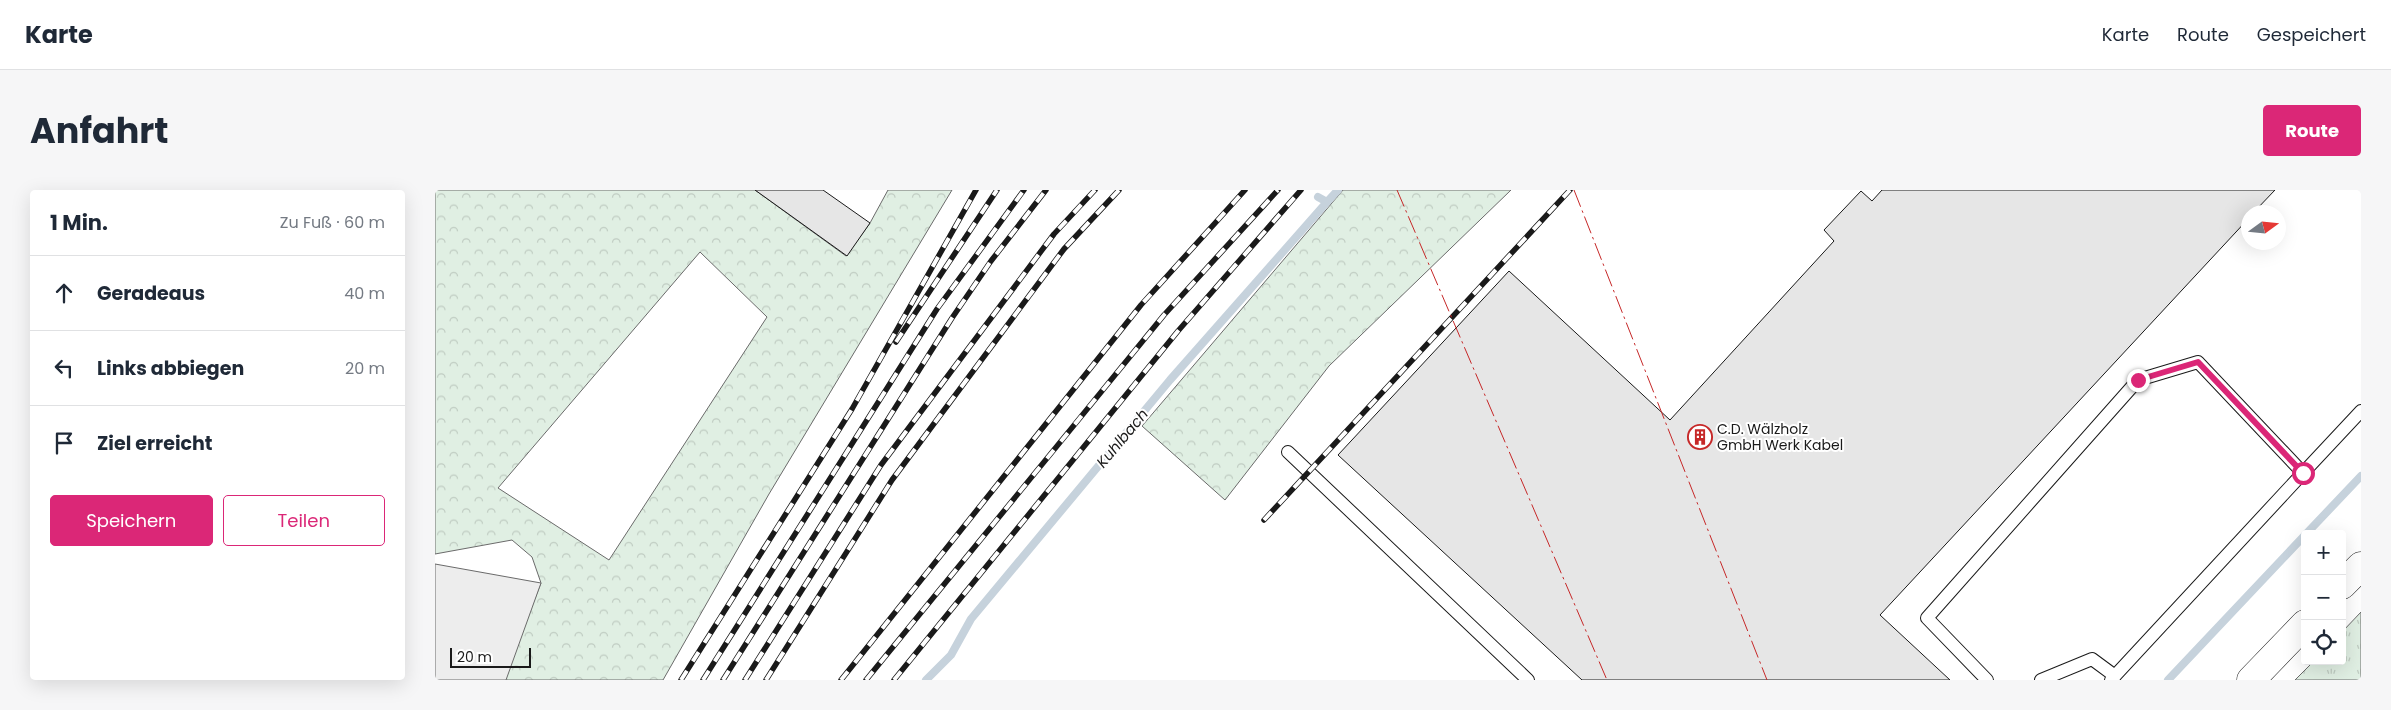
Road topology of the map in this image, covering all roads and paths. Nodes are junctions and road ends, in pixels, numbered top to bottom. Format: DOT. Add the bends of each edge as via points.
graph roads {
  1 [pos="2361,411"];
  2 [pos="1288,452"];
  3 [pos="2303,473"];
  4 [pos="2361,566"];
  5 [pos="2346,581"];
  6 [pos="2301,628"];
  7 [pos="2113,678"];
  8 [pos="1528,680"];
  9 [pos="1987,680"];
  10 [pos="2041,680"];
  11 [pos="2251,680"];
  1 -- 3 [label="lane"];
  2 -- 8 [label="lane"];
  3 -- 7 [label="lane"];
  3 -- 9 [label="lane" via="2198,362 2138,380 1927,618"];
  4 -- 5 [label="street"];
  6 -- 11 [label="street"];
  7 -- 10 [label="lane" via="2092,659"];
}
